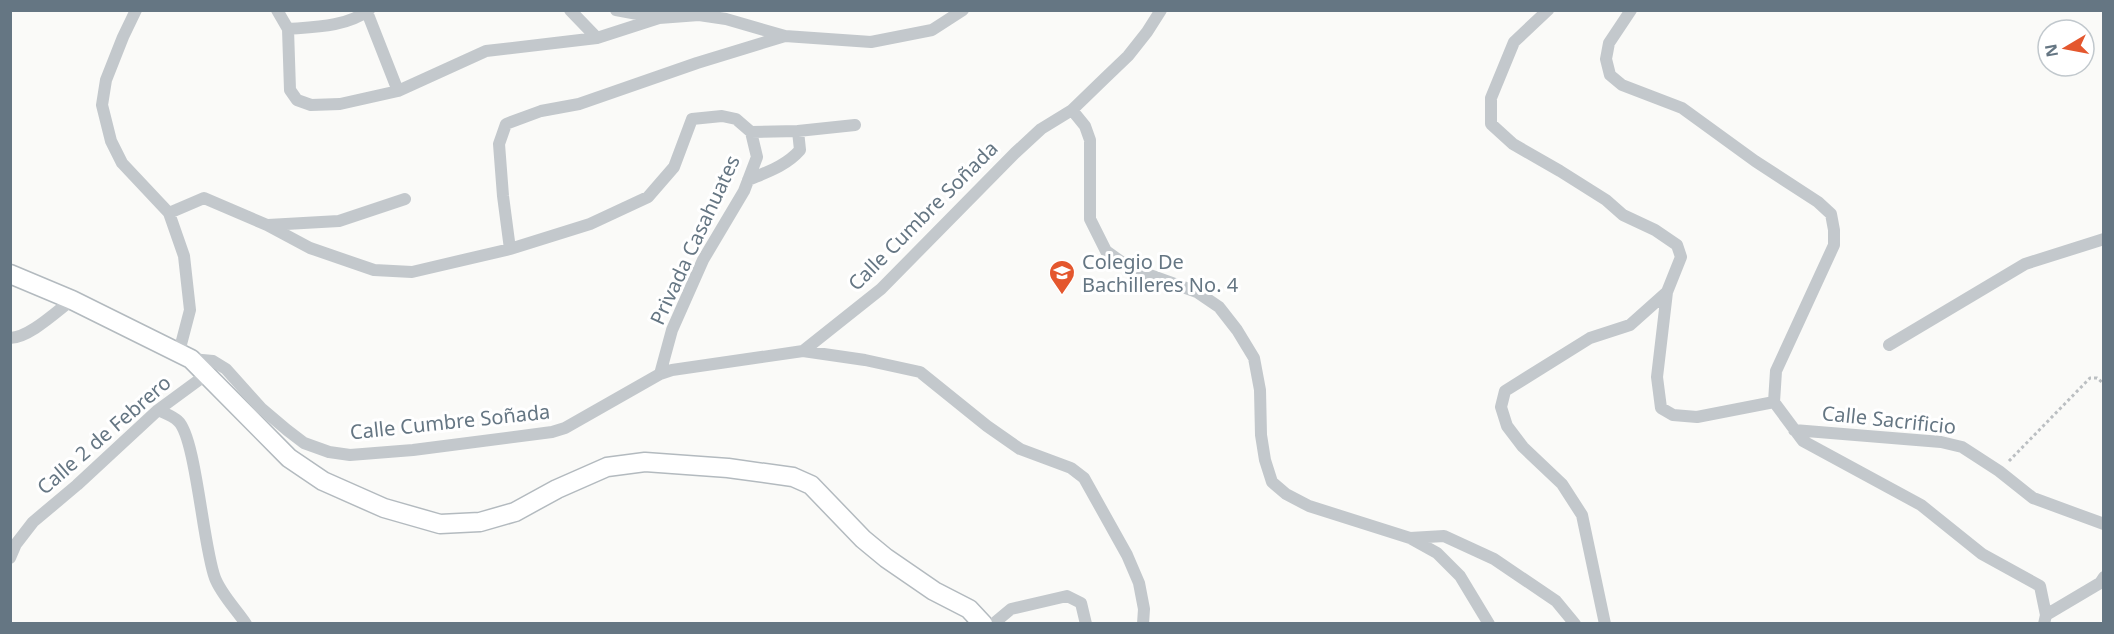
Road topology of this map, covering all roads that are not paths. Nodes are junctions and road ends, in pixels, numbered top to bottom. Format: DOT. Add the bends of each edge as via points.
graph roads {
  1 [pos="136,10"];
  2 [pos="277,10"];
  3 [pos="570,10"];
  4 [pos="616,10"];
  5 [pos="963,10"];
  6 [pos="1161,10"];
  7 [pos="1548,10"];
  8 [pos="1630,10"];
  9 [pos="361,13"];
  10 [pos="659,18"];
  11 [pos="288,28"];
  12 [pos="785,36"];
  13 [pos="597,38"];
  14 [pos="398,91"];
  15 [pos="1072,110"];
  16 [pos="855,125"];
  17 [pos="798,131"];
  18 [pos="751,132"];
  19 [pos="748,180"];
  20 [pos="405,199"];
  21 [pos="169,213"];
  22 [pos="267,225"];
  23 [pos="2102,242"];
  24 [pos="510,249"];
  25 [pos="10,273"];
  26 [pos="1667,292"];
  27 [pos="72,300"];
  28 [pos="10,338"];
  29 [pos="1889,345"];
  30 [pos="803,351"];
  31 [pos="185,355"];
  32 [pos="207,374"];
  33 [pos="660,374"];
  34 [pos="1774,402"];
  35 [pos="158,410"];
  36 [pos="1794,430"];
  37 [pos="2103,524"];
  38 [pos="1410,538"];
  39 [pos="10,558"];
  40 [pos="2103,577"];
  41 [pos="2045,620"];
  42 [pos="246,624"];
  43 [pos="982,624"];
  44 [pos="993,624"];
  45 [pos="1086,624"];
  46 [pos="1143,624"];
  47 [pos="1489,624"];
  48 [pos="1575,624"];
  49 [pos="1605,624"];
  1 -- 21 [label="street" via="106,80 102,105 111,141 122,163"];
  2 -- 11 [label="street"];
  3 -- 13 [label="street"];
  4 -- 10 [label="street"];
  5 -- 12 [label="street" via="932,30 871,42"];
  6 -- 15 [label="street, Calle Cumbre Soñada" via="1128,56"];
  7 -- 26 [label="street" via="1514,42 1491,98 1491,124 1513,144 1677,245 1681,257"];
  8 -- 34 [label="street" via="1609,43 1606,59 1610,75 1622,85 1682,108 1831,214 1834,245 1776,371"];
  9 -- 11 [label="street" via="319,27"];
  9 -- 14 [label="street"];
  10 -- 12 [label="street" via="699,15"];
  10 -- 13 [label="street"];
  11 -- 14 [label="street" via="290,90 297,100 311,105 340,104"];
  12 -- 24 [label="street" via="506,124 499,144"];
  13 -- 14 [label="street" via="486,51"];
  15 -- 30 [label="street, Calle Cumbre Soñada" via="1041,129 881,289"];
  15 -- 38 [label="street" via="1090,140 1090,219 1106,251 1130,268 1197,292 1219,306 1254,358 1263,452 1272,482 1286,495 1309,506"];
  16 -- 17 [label="street"];
  17 -- 18 [label="street"];
  17 -- 19 [label="street" via="800,150 795,156"];
  18 -- 19 [label="street, Privada Casahuates" via="757,156"];
  18 -- 24 [label="street" via="736,119 692,119 674,167 648,197 590,224"];
  19 -- 33 [label="street, Privada Casahuates" via="703,260 672,330"];
  20 -- 22 [label="street" via="339,221"];
  21 -- 22 [label="street" via="204,198"];
  21 -- 31 [label="street" via="184,256 190,309"];
  22 -- 24 [label="street" via="310,248 374,270 412,273"];
  23 -- 29 [label="street" via="2025,264"];
  25 -- 27 [label="main road"];
  26 -- 34 [label="street" via="1658,377 1661,408 1673,415 1697,417"];
  26 -- 49 [label="street" via="1630,325 1590,338 1505,391 1501,407 1507,426 1562,484 1582,515"];
  27 -- 28 [label="street" via="35,328"];
  27 -- 31 [label="main road"];
  30 -- 33 [label="street, Calle Cumbre Soñada"];
  30 -- 46 [label="street, Calle Cumbre Soñada" via="920,372 1020,449 1071,468 1084,478 1127,555 1142,596"];
  31 -- 32 [label="main road"];
  31 -- 33 [label="street, Calle Cumbre Soñada" via="226,369 261,408 304,443 350,455 552,432"];
  32 -- 35 [label="street, Calle 2 de Febrero"];
  32 -- 43 [label="main road" via="289,458 314,475 384,508 441,524 480,522 515,512 607,467 645,462 793,477 811,485 886,558 969,609"];
  34 -- 36 [label="street"];
  35 -- 39 [label="street, Calle 2 de Febrero" via="33,522"];
  35 -- 42 [label="street" via="178,420 184,429 216,581"];
  36 -- 37 [label="street, Calle Sacrificio" via="1962,447 2033,498"];
  36 -- 41 [label="street" via="1803,441 1921,505 1982,555 2040,586"];
  38 -- 47 [label="street" via="1437,553 1460,576"];
  38 -- 48 [label="street" via="1444,536 1494,559 1556,601"];
  40 -- 41 [label="street" via="2100,583"];
  44 -- 45 [label="street" via="1011,609 1066,596 1081,603"];
}
